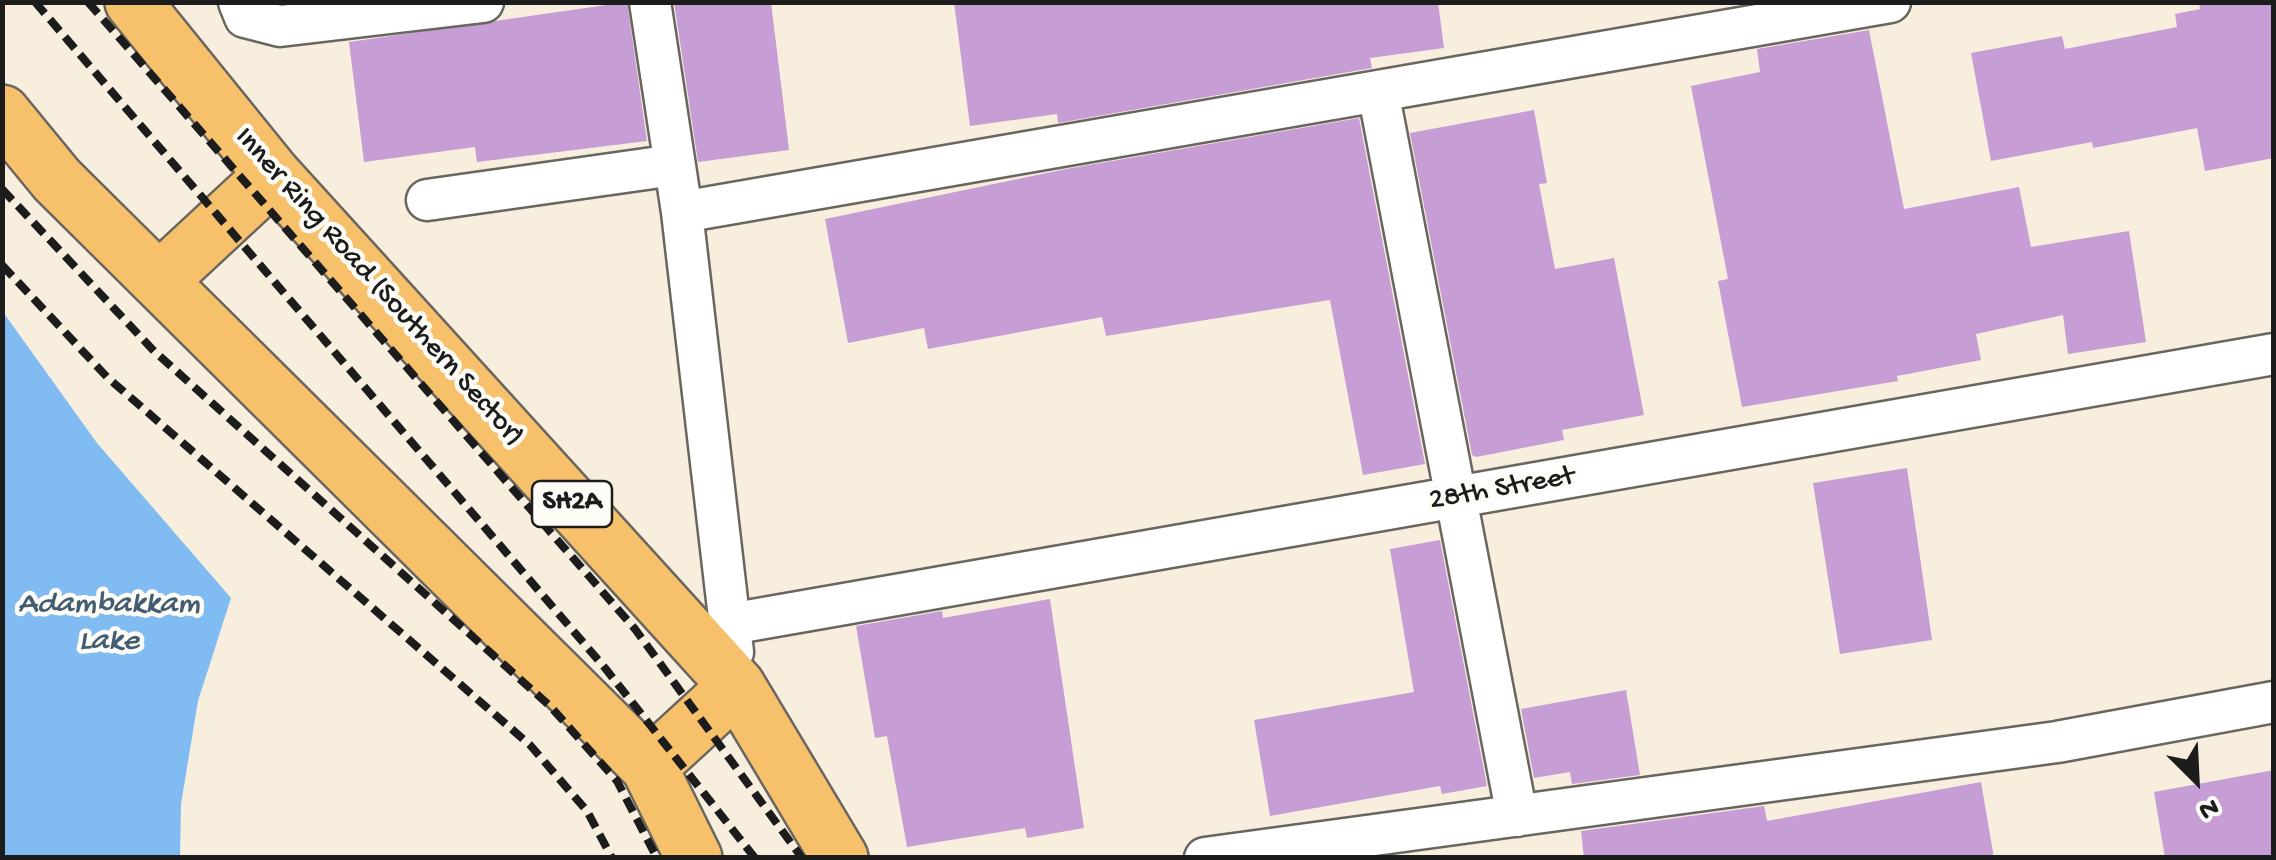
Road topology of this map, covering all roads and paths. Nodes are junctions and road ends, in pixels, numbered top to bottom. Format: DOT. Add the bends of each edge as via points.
graph roads {
  1 [pos="133,2"];
  2 [pos="239,2"];
  3 [pos="483,2"];
  4 [pos="650,2"];
  5 [pos="1890,2"];
  6 [pos="1378,92"];
  7 [pos="2,112"];
  8 [pos="674,164"];
  9 [pos="273,175"];
  10 [pos="427,200"];
  11 [pos="682,212"];
  12 [pos="160,280"];
  13 [pos="2274,354"];
  14 [pos="1458,498"];
  15 [pos="730,624"];
  16 [pos="736,686"];
  17 [pos="2274,702"];
  18 [pos="649,768"];
  19 [pos="1518,816"];
  20 [pos="694,858"];
  21 [pos="840,858"];
  22 [pos="1205,858"];
  1 -- 9 [label="main road, Inner Ring Road (Southern Sector) / SH2A"];
  2 -- 3 [label="street" via="245,17 280,26"];
  4 -- 8 [label="street"];
  5 -- 6 [label="street"];
  6 -- 11 [label="street"];
  6 -- 14 [label="street"];
  7 -- 12 [label="main road" via="56,180"];
  8 -- 10 [label="street"];
  8 -- 11 [label="street"];
  9 -- 12 [label="main road"];
  9 -- 16 [label="main road, Inner Ring Road (Southern Sector) / SH2A"];
  11 -- 15 [label="street"];
  12 -- 18 [label="main road"];
  13 -- 14 [label="street, 28th Street"];
  14 -- 15 [label="street, 28th Street"];
  14 -- 19 [label="street"];
  15 -- 16 [label="street"];
  16 -- 18 [label="main road"];
  16 -- 21 [label="main road, Inner Ring Road (Southern Sector) / SH2A"];
  17 -- 19 [label="street" via="2057,742"];
  18 -- 20 [label="main road"];
  19 -- 22 [label="street"];
}
